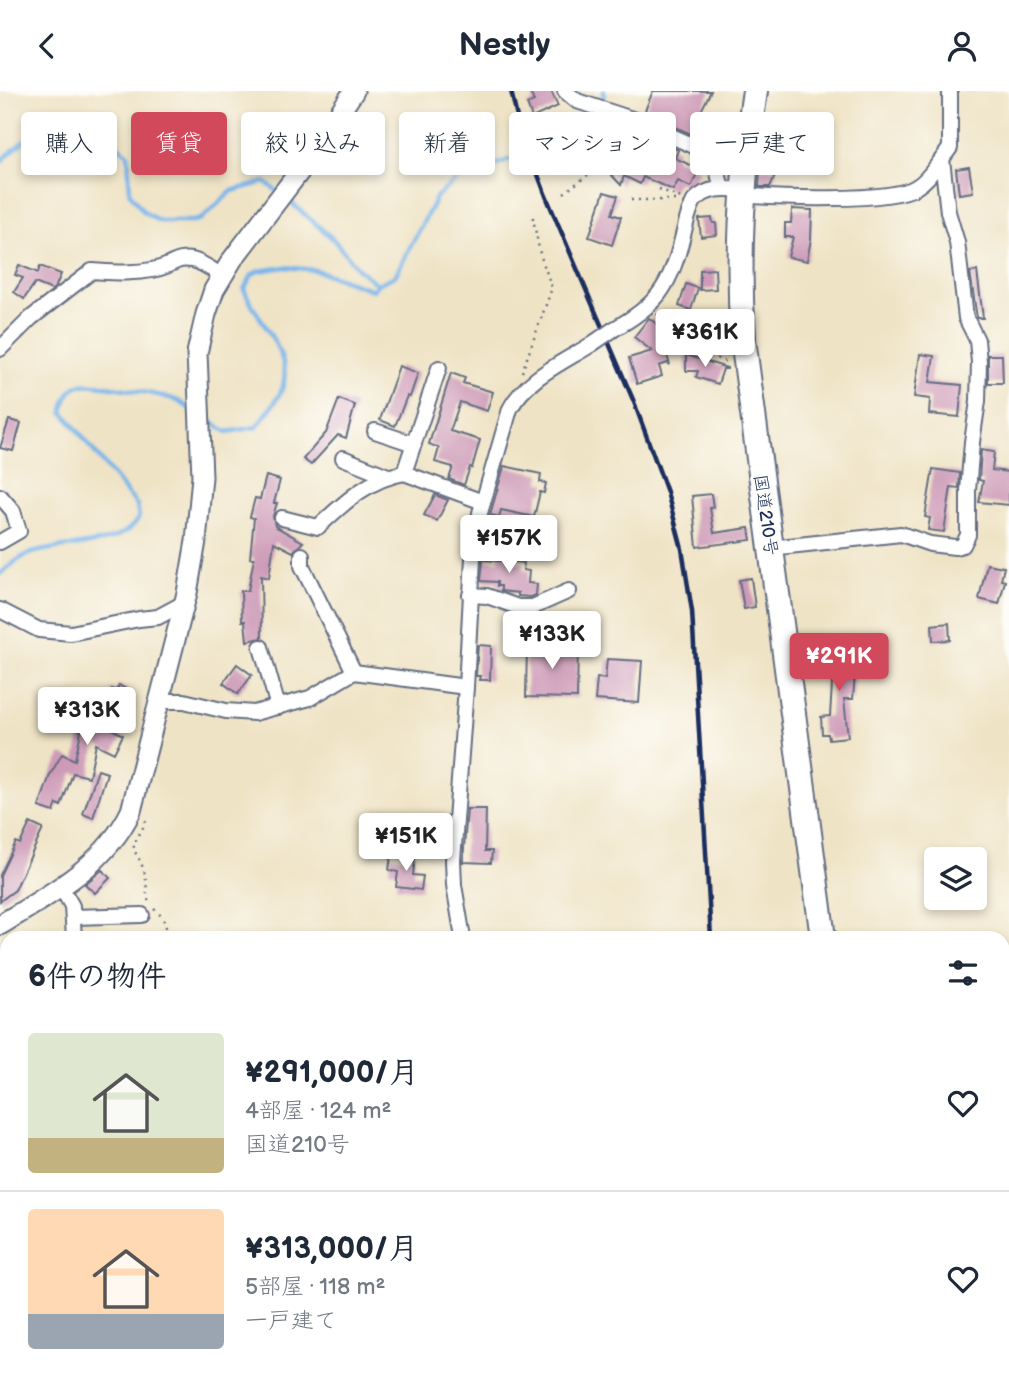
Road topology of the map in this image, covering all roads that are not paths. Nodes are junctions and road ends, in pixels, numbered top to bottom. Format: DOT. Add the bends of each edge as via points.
graph roads {
  1 [pos="354,91"];
  2 [pos="755,91"];
  3 [pos="950,91"];
  4 [pos="571,96"];
  5 [pos="942,159"];
  6 [pos="735,191"];
  7 [pos="222,276"];
  8 [pos="0,349"];
  9 [pos="439,368"];
  10 [pos="374,431"];
  11 [pos="414,444"];
  12 [pos="343,459"];
  13 [pos="404,473"];
  14 [pos="388,475"];
  15 [pos="0,496"];
  16 [pos="483,502"];
  17 [pos="282,518"];
  18 [pos="0,542"];
  19 [pos="770,548"];
  20 [pos="302,555"];
  21 [pos="569,591"];
  22 [pos="470,595"];
  23 [pos="184,603"];
  24 [pos="0,610"];
  25 [pos="261,647"];
  26 [pos="355,672"];
  27 [pos="466,687"];
  28 [pos="159,701"];
  29 [pos="278,707"];
  30 [pos="61,887"];
  31 [pos="142,915"];
  32 [pos="73,917"];
  33 [pos="0,925"];
  34 [pos="74,931"];
  35 [pos="462,931"];
  36 [pos="822,931"];
  1 -- 7 [label="street"];
  2 -- 6 [label="highway, 国道210号"];
  3 -- 5 [label="street" via="951,143"];
  4 -- 6 [label="street" via="702,151"];
  5 -- 6 [label="street" via="924,181 898,194 834,197"];
  5 -- 19 [label="street" via="967,323 977,339 979,362 966,541 955,547 935,545 901,534"];
  6 -- 16 [label="street, bridge" via="707,192 694,201 673,273 651,305 520,392 510,409"];
  6 -- 19 [label="highway, 国道210号" via="743,339"];
  7 -- 8 [label="street" via="196,260 178,259 165,267 92,271 31,318"];
  7 -- 23 [label="street" via="199,342 202,477 197,541"];
  9 -- 11 [label="street"];
  10 -- 11 [label="street"];
  11 -- 13 [label="street"];
  12 -- 14 [label="street"];
  13 -- 14 [label="street"];
  13 -- 16 [label="street"];
  14 -- 17 [label="street" via="359,491 318,527"];
  15 -- 18 [label="street" via="13,511 19,531"];
  16 -- 22 [label="street"];
  19 -- 36 [label="highway, 国道210号"];
  20 -- 26 [label="street" via="302,566"];
  21 -- 22 [label="street" via="533,607"];
  22 -- 27 [label="street"];
  23 -- 24 [label="street" via="158,617 71,633 39,629"];
  23 -- 28 [label="street"];
  25 -- 29 [label="street"];
  26 -- 27 [label="street"];
  26 -- 29 [label="street" via="320,694"];
  27 -- 35 [label="street" via="453,860"];
  28 -- 29 [label="street" via="184,701 243,713"];
  28 -- 30 [label="street" via="124,825 96,860"];
  30 -- 32 [label="street"];
  30 -- 33 [label="street"];
  31 -- 32 [label="street"];
  32 -- 34 [label="street"];
}
